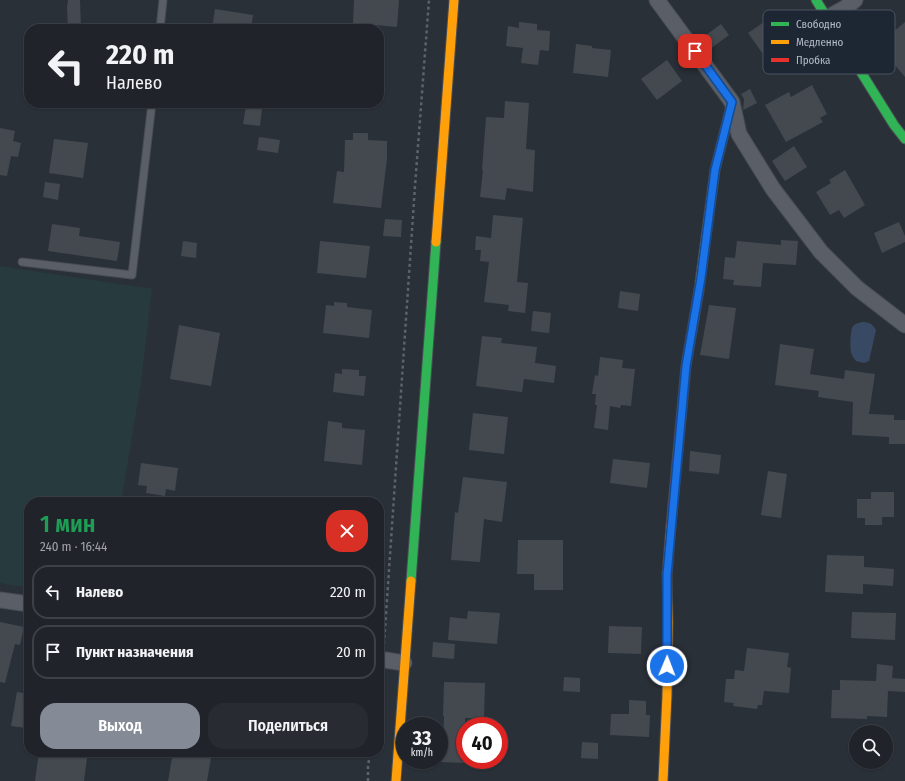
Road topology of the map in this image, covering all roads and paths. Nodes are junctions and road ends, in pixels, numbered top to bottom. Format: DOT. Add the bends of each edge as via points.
graph roads {
  1 [pos="163,0"];
  2 [pos="430,0"];
  3 [pos="454,0"];
  4 [pos="657,0"];
  5 [pos="816,0"];
  6 [pos="855,0"];
  7 [pos="822,10"];
  8 [pos="841,10"];
  9 [pos="161,24"];
  10 [pos="862,74"];
  11 [pos="732,102"];
  12 [pos="151,108"];
  13 [pos="905,139"];
  14 [pos="22,262"];
  15 [pos="905,325"];
  16 [pos="0,600"];
  17 [pos="24,603"];
  18 [pos="384,616"];
  19 [pos="384,660"];
  20 [pos="404,663"];
  21 [pos="369,757"];
  22 [pos="368,781"];
  23 [pos="396,781"];
  24 [pos="663,781"];
  1 -- 9 [label="lane"];
  2 -- 18 [label="path" via="414,186"];
  3 -- 20 [label="street"];
  4 -- 11 [label="street"];
  5 -- 7 [label="street"];
  6 -- 8 [label="street"];
  10 -- 13 [label="street"];
  11 -- 15 [label="street" via="739,134 773,189 821,252 857,288"];
  11 -- 24 [label="street" via="715,170 686,366 667,575 667,695"];
  12 -- 14 [label="lane" via="132,275"];
  16 -- 17 [label="street"];
  19 -- 20 [label="street"];
  20 -- 23 [label="street"];
  21 -- 22 [label="path"];
}
